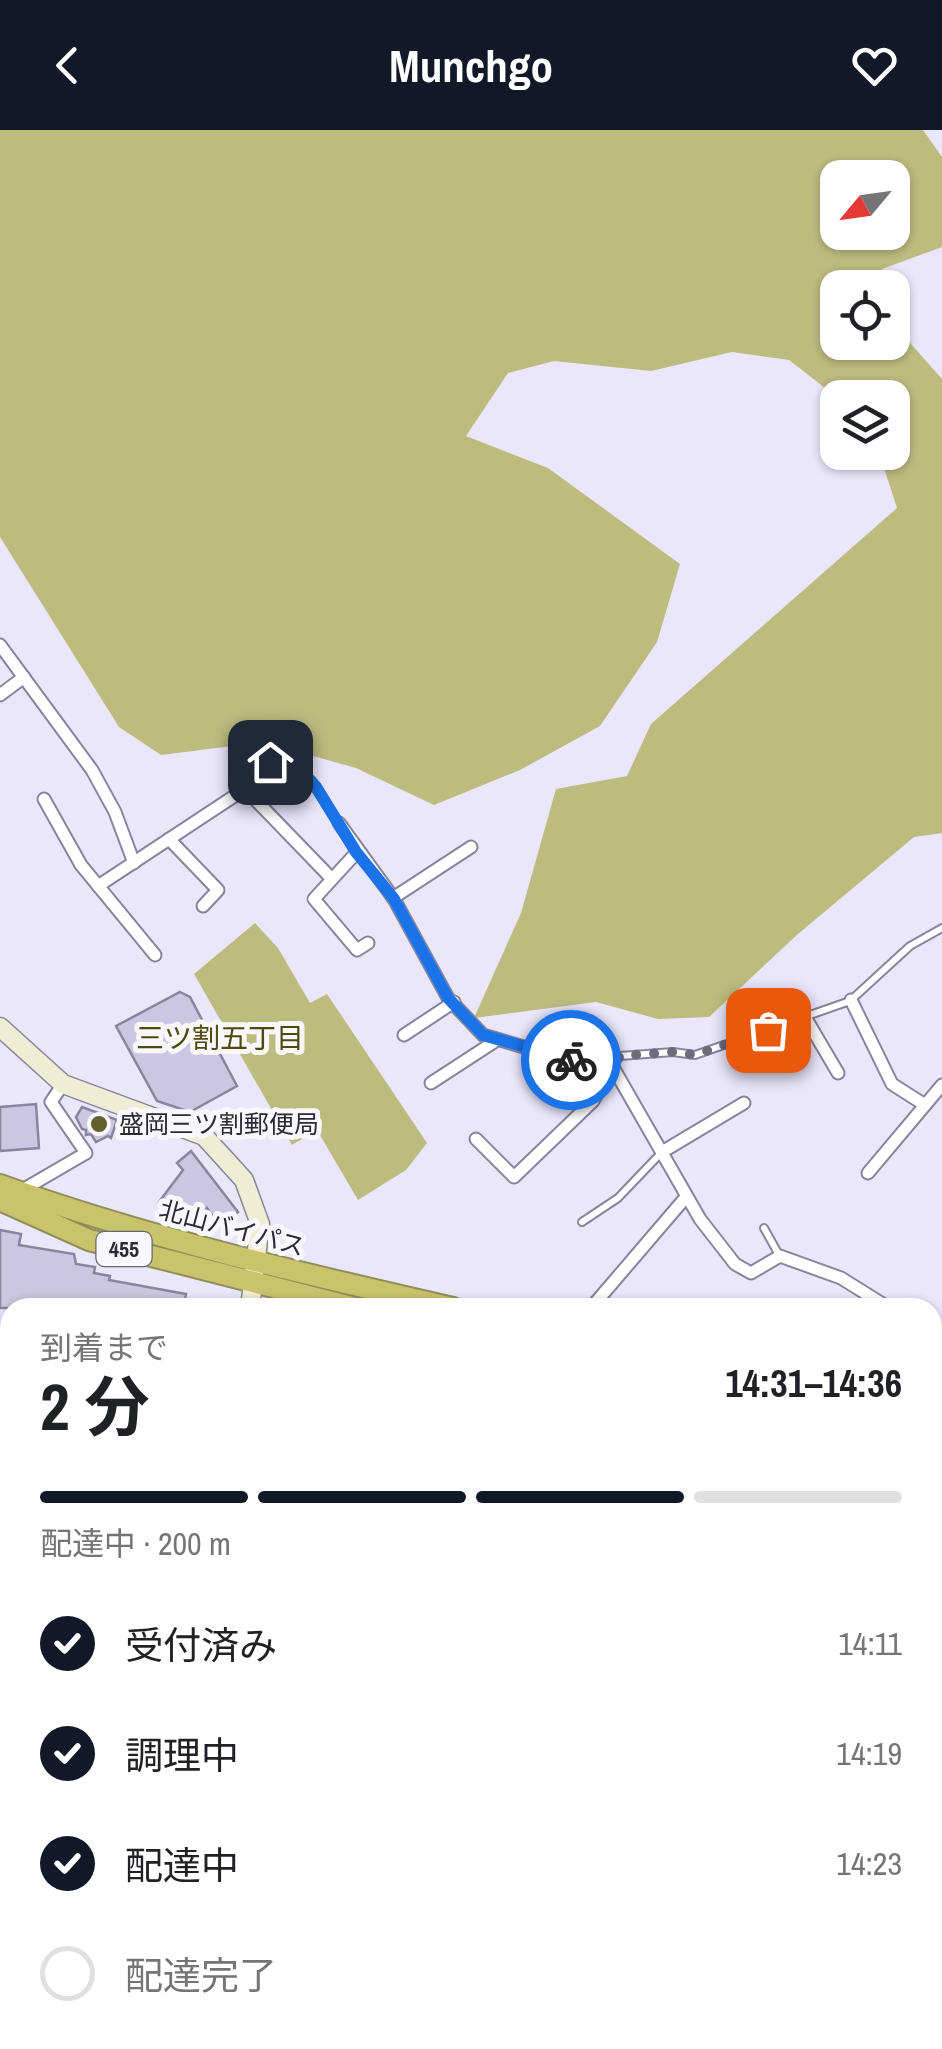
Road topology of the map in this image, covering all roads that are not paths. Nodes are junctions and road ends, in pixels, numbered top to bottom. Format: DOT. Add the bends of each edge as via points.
graph roads {
  1 [pos="0,646"];
  2 [pos="24,678"];
  3 [pos="0,694"];
  4 [pos="270,762"];
  5 [pos="44,799"];
  6 [pos="338,823"];
  7 [pos="169,839"];
  8 [pos="471,847"];
  9 [pos="356,852"];
  10 [pos="134,863"];
  11 [pos="332,880"];
  12 [pos="98,886"];
  13 [pos="393,898"];
  14 [pos="203,906"];
  15 [pos="942,928"];
  16 [pos="368,942"];
  17 [pos="155,956"];
  18 [pos="851,1000"];
  19 [pos="454,1002"];
  20 [pos="805,1018"];
  21 [pos="0,1026"];
  22 [pos="404,1035"];
  23 [pos="497,1040"];
  24 [pos="611,1068"];
  25 [pos="838,1074"];
  26 [pos="431,1083"];
  27 [pos="64,1084"];
  28 [pos="942,1085"];
  29 [pos="744,1103"];
  30 [pos="925,1105"];
  31 [pos="476,1139"];
  32 [pos="662,1152"];
  33 [pos="868,1173"];
  34 [pos="6,1193"];
  35 [pos="686,1196"];
  36 [pos="582,1222"];
  37 [pos="764,1228"];
  38 [pos="780,1256"];
  39 [pos="255,1273"];
  40 [pos="251,1298"];
  41 [pos="326,1298"];
  42 [pos="397,1298"];
  43 [pos="599,1298"];
  44 [pos="873,1298"];
  1 -- 2 [label="street"];
  2 -- 3 [label="street"];
  2 -- 10 [label="street" via="92,770"];
  4 -- 6 [label="lane" via="310,780"];
  5 -- 12 [label="street"];
  6 -- 9 [label="street"];
  7 -- 10 [label="street"];
  7 -- 11 [label="street" via="246,788"];
  7 -- 14 [label="street" via="218,890"];
  8 -- 13 [label="street"];
  9 -- 11 [label="street"];
  9 -- 13 [label="street"];
  10 -- 12 [label="street"];
  11 -- 16 [label="street" via="314,899 357,950"];
  12 -- 17 [label="street"];
  13 -- 19 [label="street"];
  15 -- 18 [label="lane" via="910,946"];
  18 -- 20 [label="lane"];
  18 -- 30 [label="street" via="892,1084"];
  19 -- 22 [label="street"];
  19 -- 23 [label="street" via="483,1035"];
  20 -- 24 [label="lane" via="695,1055 620,1056"];
  20 -- 25 [label="street"];
  21 -- 27 [label="street"];
  23 -- 24 [label="street"];
  23 -- 26 [label="street"];
  24 -- 31 [label="street" via="593,1100 514,1178"];
  24 -- 32 [label="street"];
  27 -- 34 [label="street" via="52,1102 86,1153"];
  27 -- 39 [label="street" via="204,1136 244,1180 260,1224"];
  28 -- 30 [label="street"];
  29 -- 32 [label="street"];
  30 -- 33 [label="street"];
  32 -- 35 [label="street"];
  32 -- 36 [label="lane" via="618,1198"];
  34 -- 39 [label="highway, 北山バイパス / 455"];
  35 -- 38 [label="street" via="735,1264 751,1273"];
  35 -- 43 [label="street"];
  37 -- 38 [label="lane"];
  38 -- 44 [label="street" via="841,1278"];
  39 -- 40 [label="street"];
  39 -- 41 [label="highway, 北山バイパス / 455"];
  39 -- 42 [label="highway, 北山バイパス / 455"];
}
